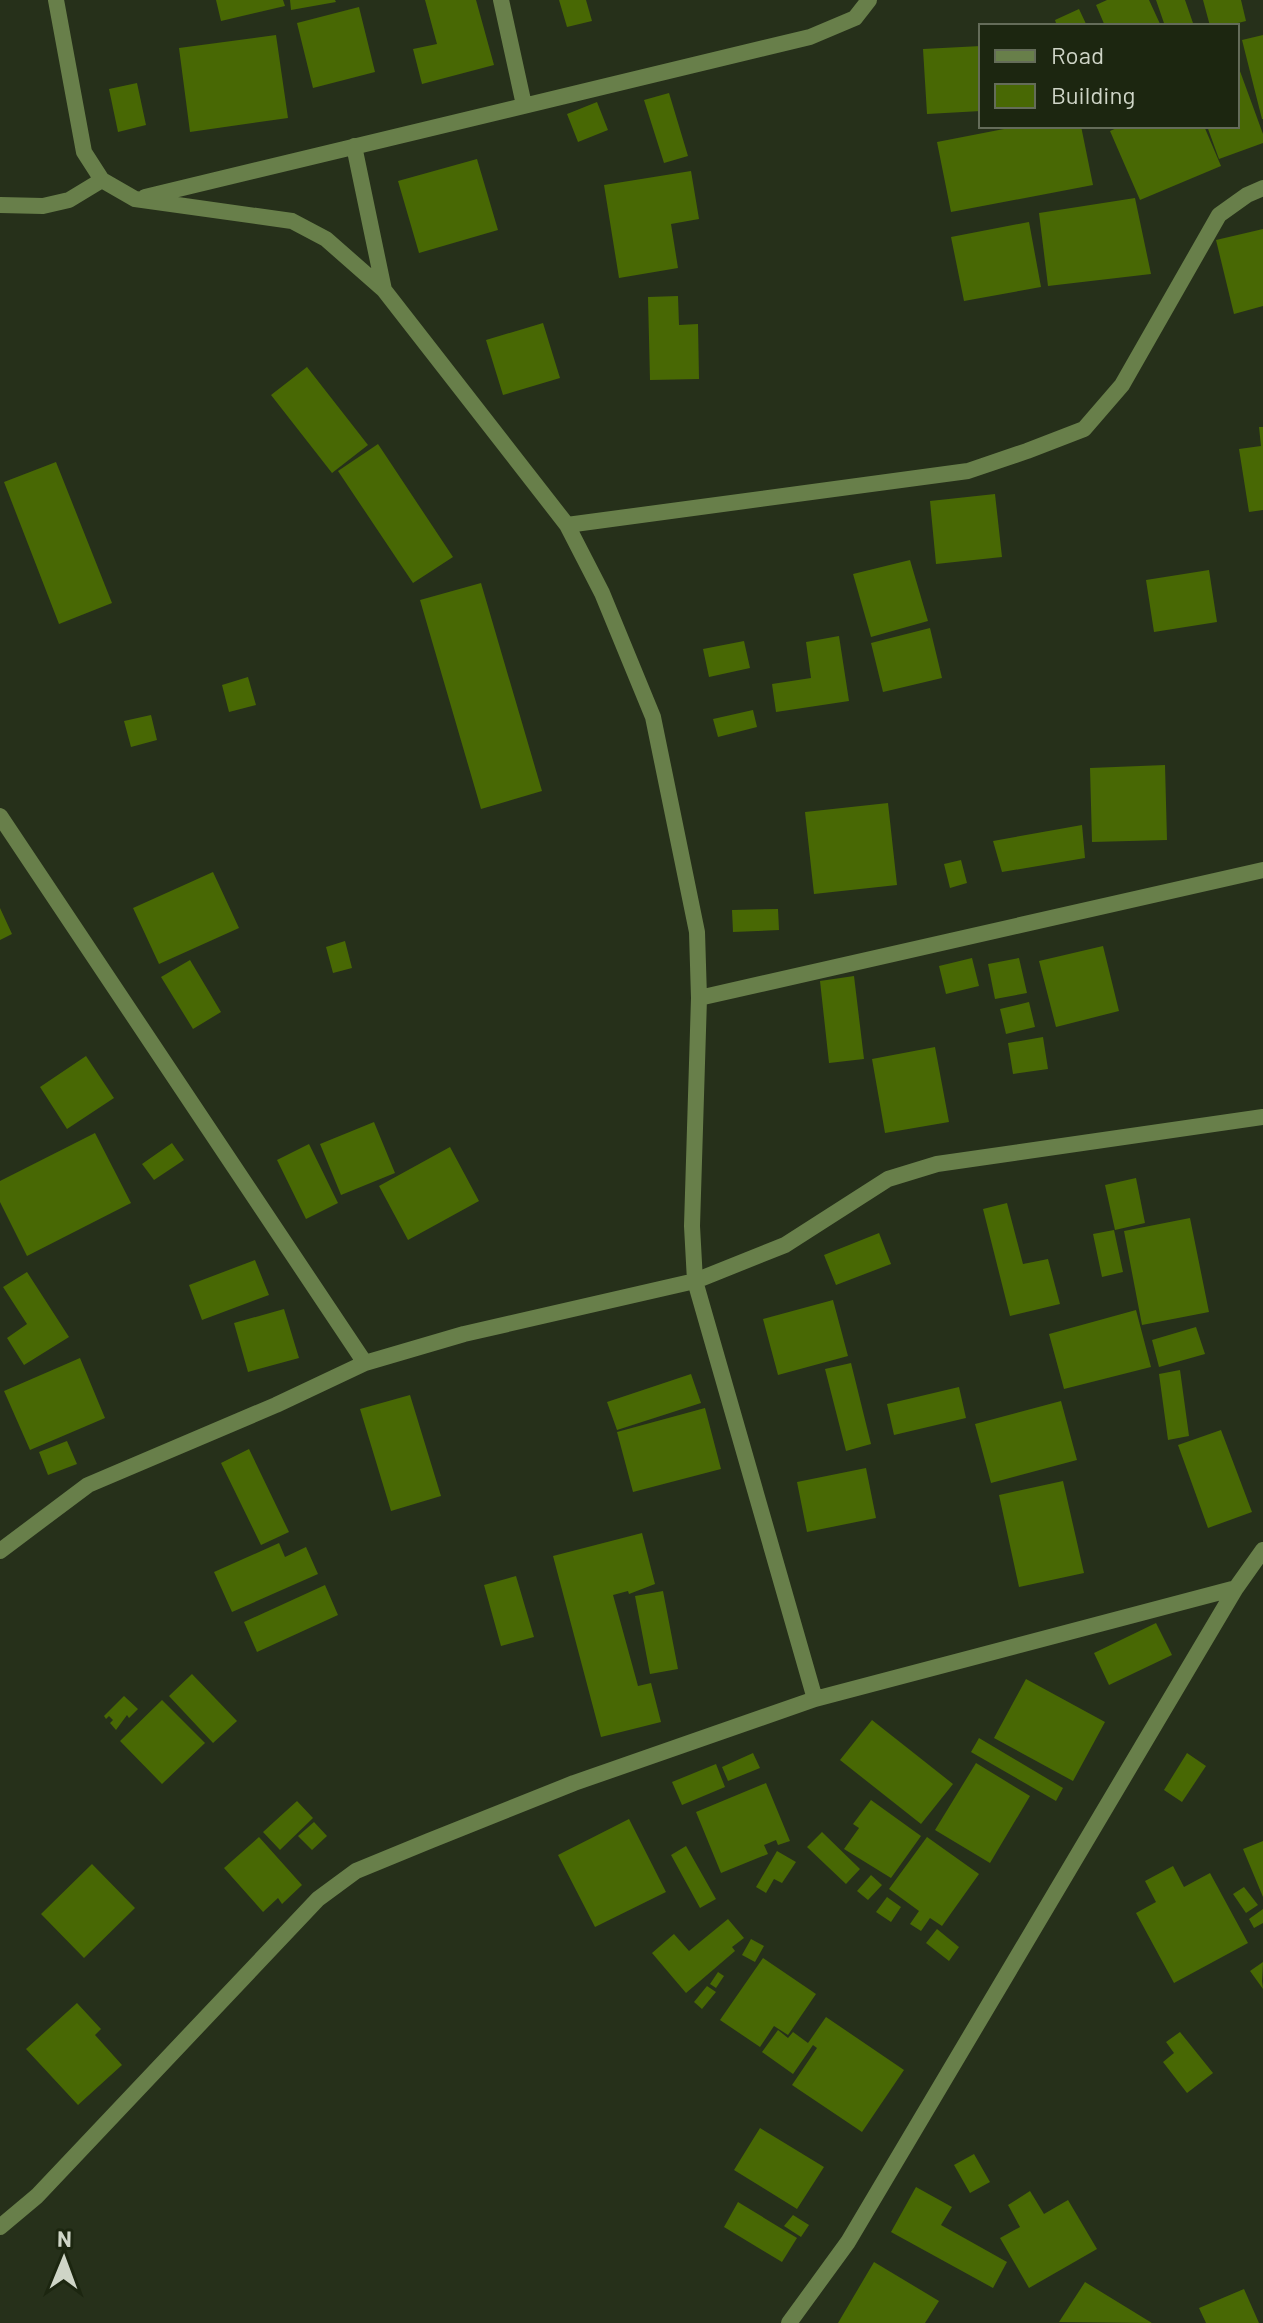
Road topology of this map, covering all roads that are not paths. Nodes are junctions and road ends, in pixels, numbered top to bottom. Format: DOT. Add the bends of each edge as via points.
graph roads {
  1 [pos="56,0"];
  2 [pos="501,0"];
  3 [pos="869,0"];
  4 [pos="524,105"];
  5 [pos="354,146"];
  6 [pos="102,180"];
  7 [pos="1263,188"];
  8 [pos="135,199"];
  9 [pos="0,205"];
  10 [pos="384,290"];
  11 [pos="567,525"];
  12 [pos="0,816"];
  13 [pos="1263,870"];
  14 [pos="699,998"];
  15 [pos="1263,1117"];
  16 [pos="695,1281"];
  17 [pos="365,1363"];
  18 [pos="1263,1550"];
  19 [pos="0,1551"];
  20 [pos="1236,1588"];
  21 [pos="815,1699"];
  22 [pos="0,2227"];
  23 [pos="789,2323"];
  1 -- 6 [label="street" via="84,152"];
  2 -- 4 [label="street"];
  3 -- 4 [label="street" via="855,18 810,37"];
  4 -- 5 [label="street"];
  5 -- 8 [label="street"];
  5 -- 10 [label="street"];
  6 -- 8 [label="street"];
  6 -- 9 [label="street" via="69,200 43,206"];
  7 -- 11 [label="street" via="1219,215 1122,385 1084,429 968,471"];
  8 -- 10 [label="street" via="292,221 326,239"];
  10 -- 11 [label="street"];
  11 -- 14 [label="street" via="602,593 653,717 697,932"];
  12 -- 17 [label="street"];
  13 -- 14 [label="street"];
  14 -- 16 [label="street"];
  15 -- 16 [label="street" via="937,1164 888,1179 785,1245"];
  16 -- 17 [label="street" via="464,1334"];
  16 -- 21 [label="street"];
  17 -- 19 [label="street" via="88,1485"];
  18 -- 20 [label="street"];
  20 -- 21 [label="street"];
  20 -- 23 [label="street" via="848,2242"];
  21 -- 22 [label="street" via="574,1783 356,1871 318,1899 37,2196"];
}
